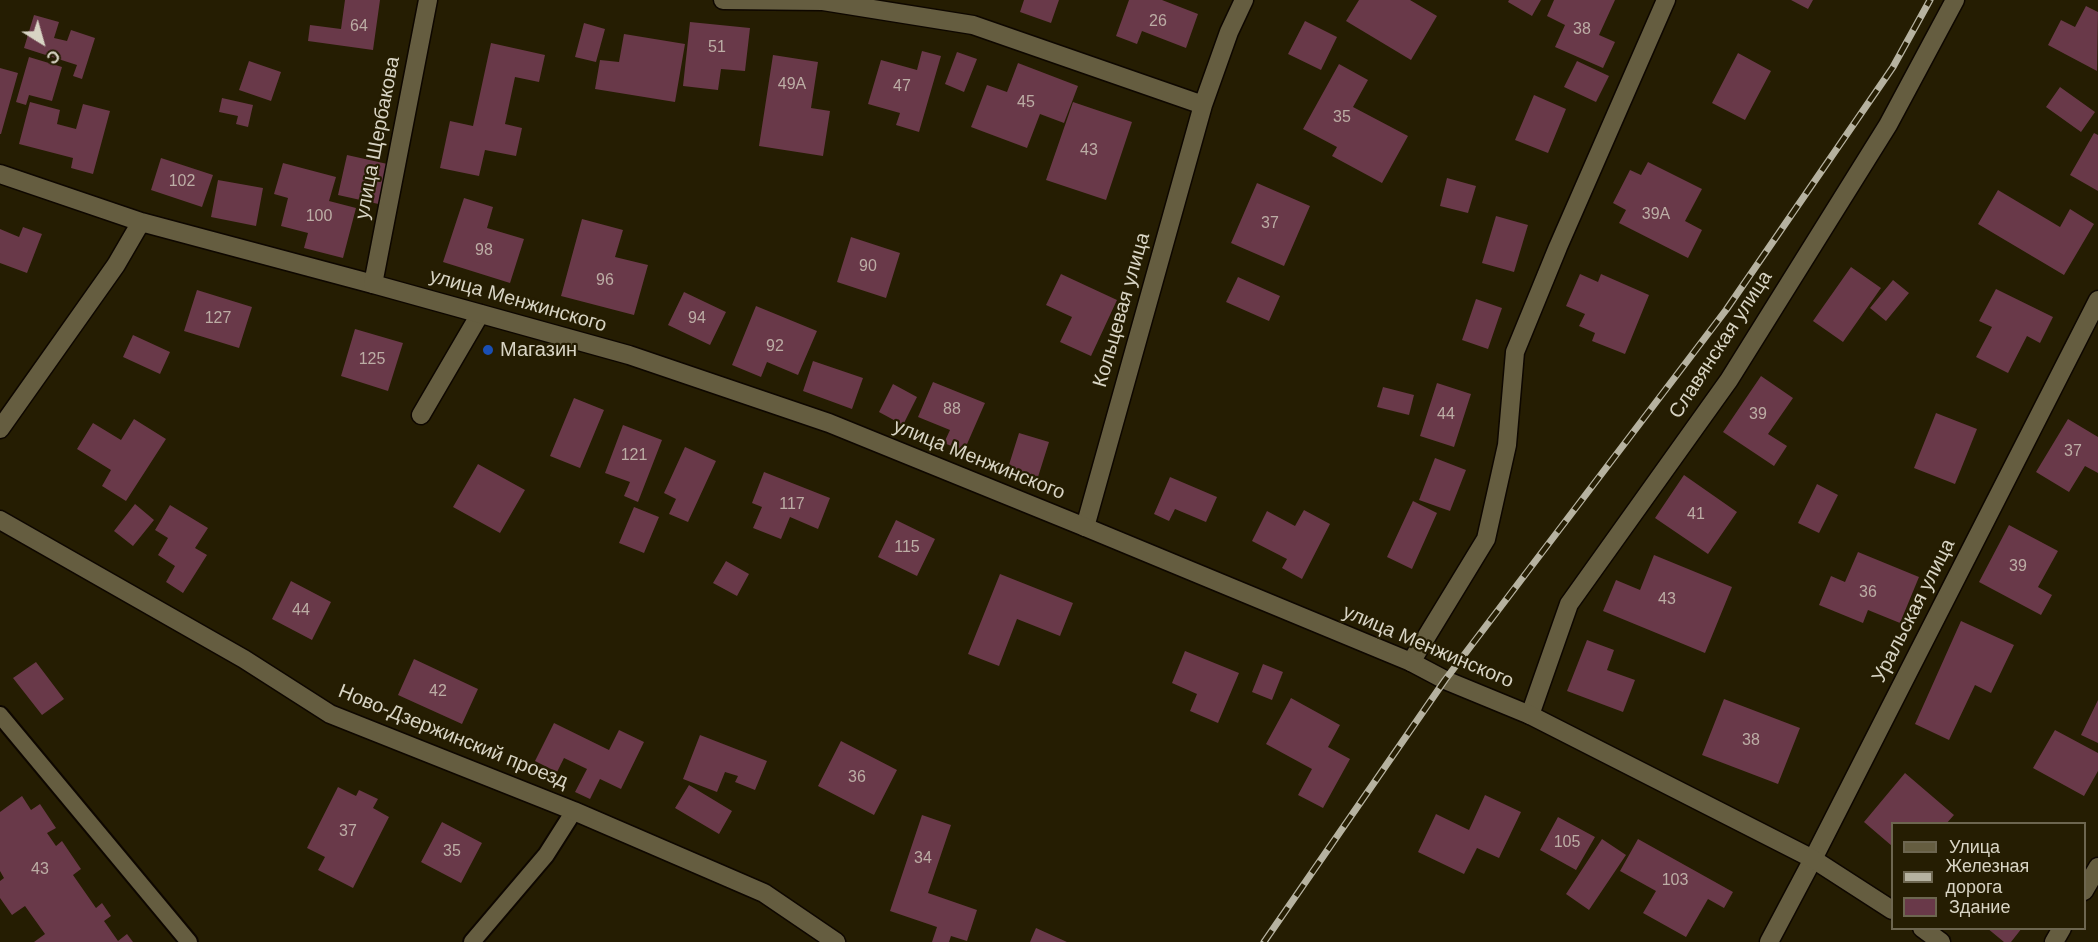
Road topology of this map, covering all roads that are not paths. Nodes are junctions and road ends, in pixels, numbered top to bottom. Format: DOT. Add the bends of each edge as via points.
graph roads {
  1 [pos="428,0"];
  2 [pos="723,0"];
  3 [pos="1244,0"];
  4 [pos="1666,0"];
  5 [pos="1955,0"];
  6 [pos="823,1"];
  7 [pos="1203,105"];
  8 [pos="0,174"];
  9 [pos="141,222"];
  10 [pos="373,284"];
  11 [pos="2098,300"];
  12 [pos="480,314"];
  13 [pos="421,415"];
  14 [pos="0,429"];
  15 [pos="0,520"];
  16 [pos="1085,527"];
  17 [pos="1411,662"];
  18 [pos="1530,714"];
  19 [pos="0,715"];
  20 [pos="574,811"];
  21 [pos="1813,859"];
  22 [pos="2098,867"];
  23 [pos="2086,889"];
  24 [pos="1891,909"];
  25 [pos="1925,930"];
  26 [pos="189,942"];
  27 [pos="472,942"];
  28 [pos="836,942"];
  29 [pos="1769,942"];
  30 [pos="1941,942"];
  1 -- 10 [label="street, улица Щербакова"];
  2 -- 6 [label="street"];
  3 -- 7 [label="street, Кольцевая улица"];
  4 -- 17 [label="street" via="1515,352 1507,445 1485,538"];
  5 -- 18 [label="street, Славянская улица" via="1888,125 1729,380 1569,604"];
  6 -- 7 [label="street" via="973,25"];
  7 -- 16 [label="street, Кольцевая улица"];
  8 -- 9 [label="street, улица Менжинского"];
  9 -- 10 [label="street, улица Менжинского"];
  9 -- 14 [label="street" via="116,265"];
  10 -- 12 [label="street, улица Менжинского"];
  11 -- 21 [label="street, Уральская улица"];
  12 -- 13 [label="street"];
  12 -- 16 [label="street, улица Менжинского" via="629,355 829,423"];
  15 -- 20 [label="street, Ново-Дзержинский проезд" via="244,659 330,714"];
  16 -- 17 [label="street, улица Менжинского"];
  17 -- 18 [label="street, улица Менжинского"];
  18 -- 21 [label="street, улица Менжинского"];
  19 -- 26 [label="lane"];
  20 -- 27 [label="lane" via="546,855"];
  20 -- 28 [label="street, Ново-Дзержинский проезд" via="764,893"];
  21 -- 24 [label="street, улица Менжинского"];
  21 -- 29 [label="street, Уральская улица"];
  22 -- 23 [label="street"];
  25 -- 30 [label="street"];
}
